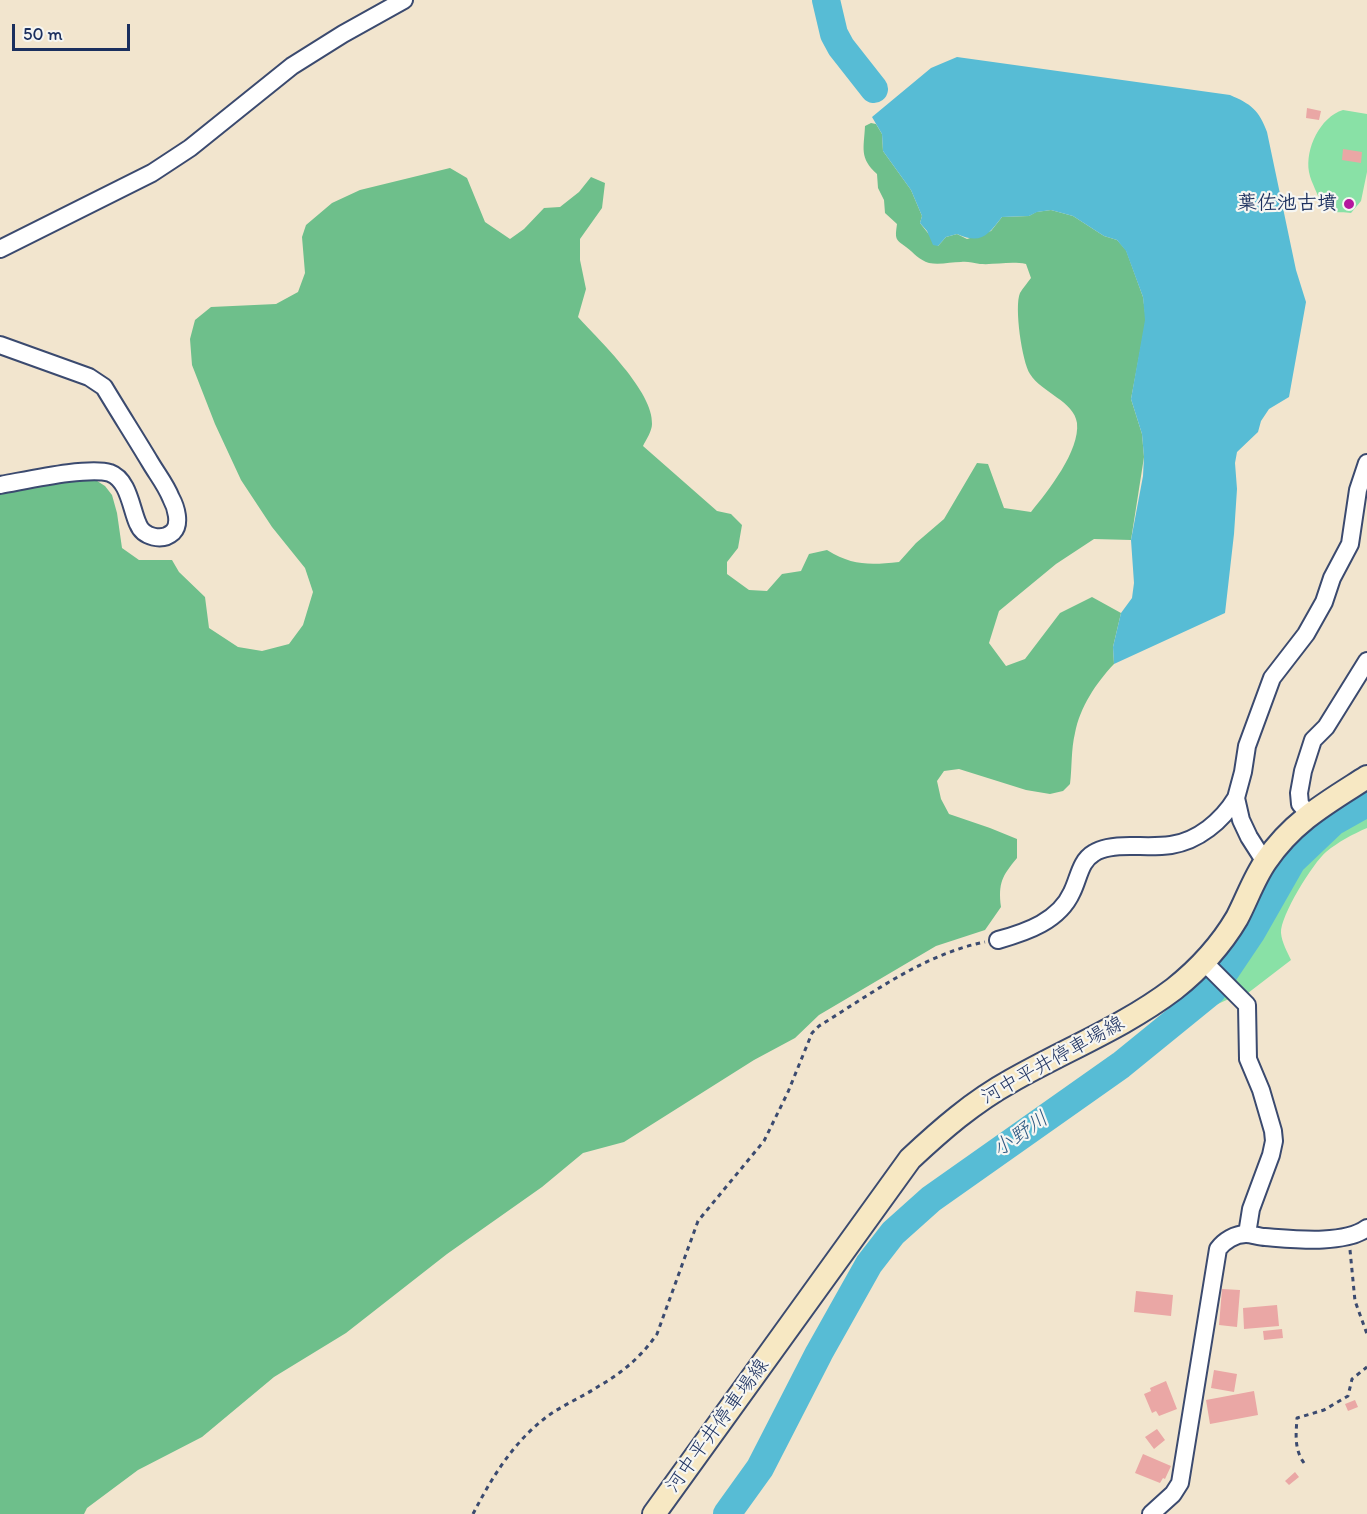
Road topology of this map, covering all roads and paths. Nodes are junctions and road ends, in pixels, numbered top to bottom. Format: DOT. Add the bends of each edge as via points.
graph roads {
  1 [pos="404,0"];
  2 [pos="0,249"];
  3 [pos="0,345"];
  4 [pos="1367,463"];
  5 [pos="0,485"];
  6 [pos="1367,661"];
  7 [pos="1367,777"];
  8 [pos="1236,798"];
  9 [pos="1309,814"];
  10 [pos="1265,862"];
  11 [pos="998,940"];
  12 [pos="1208,966"];
  13 [pos="1367,1228"];
  14 [pos="1247,1234"];
  15 [pos="1348,1237"];
  16 [pos="1367,1334"];
  17 [pos="1367,1367"];
  18 [pos="1304,1463"];
  19 [pos="473,1514"];
  20 [pos="654,1514"];
  21 [pos="1151,1514"];
  1 -- 2 [label="street" via="292,66 190,148 152,173"];
  3 -- 5 [label="street" via="89,377 104,387 171,496 177,523 175,531 167,536 156,538 147,534 139,527 128,495 110,473 87,472"];
  4 -- 8 [label="street" via="1358,490 1350,544 1306,634 1272,678 1247,746"];
  6 -- 9 [label="street" via="1314,740 1299,793 1300,804"];
  7 -- 9 [label="main road, 河中平井停車場線"];
  8 -- 10 [label="street" via="1241,820"];
  8 -- 11 [label="street" via="1204,832 1189,840 1095,852 1085,860 1064,906 1052,917 1034,928"];
  9 -- 10 [label="main road, 河中平井停車場線"];
  10 -- 12 [label="main road, 河中平井停車場線"];
  11 -- 19 [label="path" via="936,956 812,1033 764,1141 698,1221 657,1334 648,1347 628,1366 545,1418 523,1437 505,1458"];
  12 -- 14 [label="street" via="1247,1005 1248,1059 1273,1131 1271,1155 1251,1209"];
  12 -- 20 [label="main road, 河中平井停車場線" via="1127,1020 975,1104 910,1159"];
  13 -- 15 [label="street"];
  14 -- 15 [label="street"];
  14 -- 21 [label="street" via="1230,1238 1218,1249 1180,1484"];
  15 -- 16 [label="path" via="1355,1300"];
  17 -- 18 [label="path" via="1352,1379 1348,1396 1324,1410 1297,1418 1298,1455"];
}
